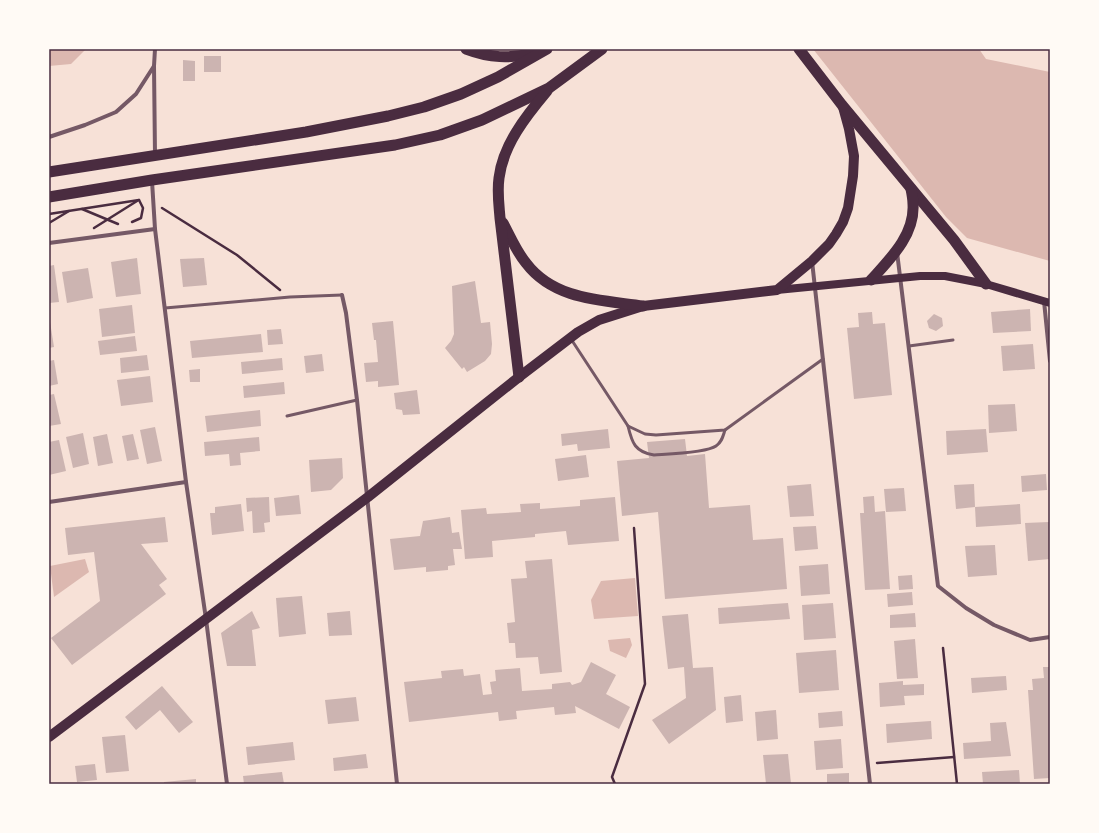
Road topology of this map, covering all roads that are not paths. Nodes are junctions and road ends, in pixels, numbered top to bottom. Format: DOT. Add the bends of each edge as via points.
graph roads {
  1 [pos="155,49"];
  2 [pos="466,49"];
  3 [pos="602,49"];
  4 [pos="799,49"];
  5 [pos="546,50"];
  6 [pos="154,66"];
  7 [pos="549,88"];
  8 [pos="842,105"];
  9 [pos="49,137"];
  10 [pos="155,154"];
  11 [pos="49,172"];
  12 [pos="152,180"];
  13 [pos="911,188"];
  14 [pos="49,197"];
  15 [pos="500,218"];
  16 [pos="155,229"];
  17 [pos="49,243"];
  18 [pos="897,250"];
  19 [pos="812,261"];
  20 [pos="900,278"];
  21 [pos="871,280"];
  22 [pos="986,284"];
  23 [pos="815,285"];
  24 [pos="777,290"];
  25 [pos="342,295"];
  26 [pos="1047,302"];
  27 [pos="643,306"];
  28 [pos="165,308"];
  29 [pos="570,338"];
  30 [pos="953,340"];
  31 [pos="909,346"];
  32 [pos="823,359"];
  33 [pos="1050,361"];
  34 [pos="519,377"];
  35 [pos="357,400"];
  36 [pos="287,416"];
  37 [pos="628,426"];
  38 [pos="726,430"];
  39 [pos="186,482"];
  40 [pos="368,497"];
  41 [pos="49,502"];
  42 [pos="206,618"];
  43 [pos="1050,637"];
  44 [pos="49,737"];
  45 [pos="227,784"];
  46 [pos="397,784"];
  47 [pos="870,784"];
  1 -- 6 [label="street"];
  2 -- 5 [label="highway" via="487,56 504,57 523,56"];
  3 -- 7 [label="highway"];
  4 -- 8 [label="highway"];
  5 -- 10 [label="highway" via="498,77 424,107 306,132"];
  6 -- 9 [label="street" via="136,94 116,112"];
  6 -- 10 [label="street"];
  7 -- 12 [label="highway" via="482,120 440,135 395,145"];
  7 -- 15 [label="highway" via="508,146 499,178"];
  8 -- 13 [label="highway"];
  8 -- 19 [label="main road" via="854,156 848,208 836,234"];
  10 -- 11 [label="highway"];
  12 -- 14 [label="highway"];
  12 -- 16 [label="street"];
  13 -- 18 [label="highway" via="912,217 909,229"];
  13 -- 22 [label="highway"];
  15 -- 27 [label="highway" via="524,262 544,282 586,298"];
  15 -- 34 [label="highway"];
  16 -- 17 [label="street"];
  16 -- 28 [label="street"];
  18 -- 20 [label="street"];
  18 -- 21 [label="highway"];
  19 -- 23 [label="street"];
  19 -- 24 [label="main road"];
  20 -- 21 [label="main road"];
  20 -- 22 [label="main road" via="945,276"];
  20 -- 31 [label="street"];
  21 -- 23 [label="main road"];
  22 -- 26 [label="main road"];
  23 -- 24 [label="main road"];
  23 -- 32 [label="street"];
  24 -- 27 [label="main road"];
  25 -- 28 [label="lane"];
  25 -- 35 [label="street"];
  26 -- 33 [label="street"];
  27 -- 29 [label="main road" via="599,320"];
  28 -- 39 [label="street"];
  29 -- 34 [label="main road"];
  29 -- 37 [label="lane"];
  30 -- 31 [label="lane"];
  31 -- 43 [label="street" via="938,586 966,608 994,625 1030,640"];
  32 -- 38 [label="lane"];
  32 -- 47 [label="street"];
  34 -- 40 [label="main road"];
  35 -- 36 [label="lane"];
  35 -- 40 [label="street"];
  37 -- 38 [label="lane" via="645,434 656,435"];
  37 -- 38 [label="lane" via="631,441 637,448 646,454 654,455 715,447 722,441"];
  39 -- 41 [label="street"];
  39 -- 42 [label="street"];
  40 -- 42 [label="main road"];
  40 -- 46 [label="street"];
  42 -- 44 [label="main road"];
  42 -- 45 [label="street"];
}
